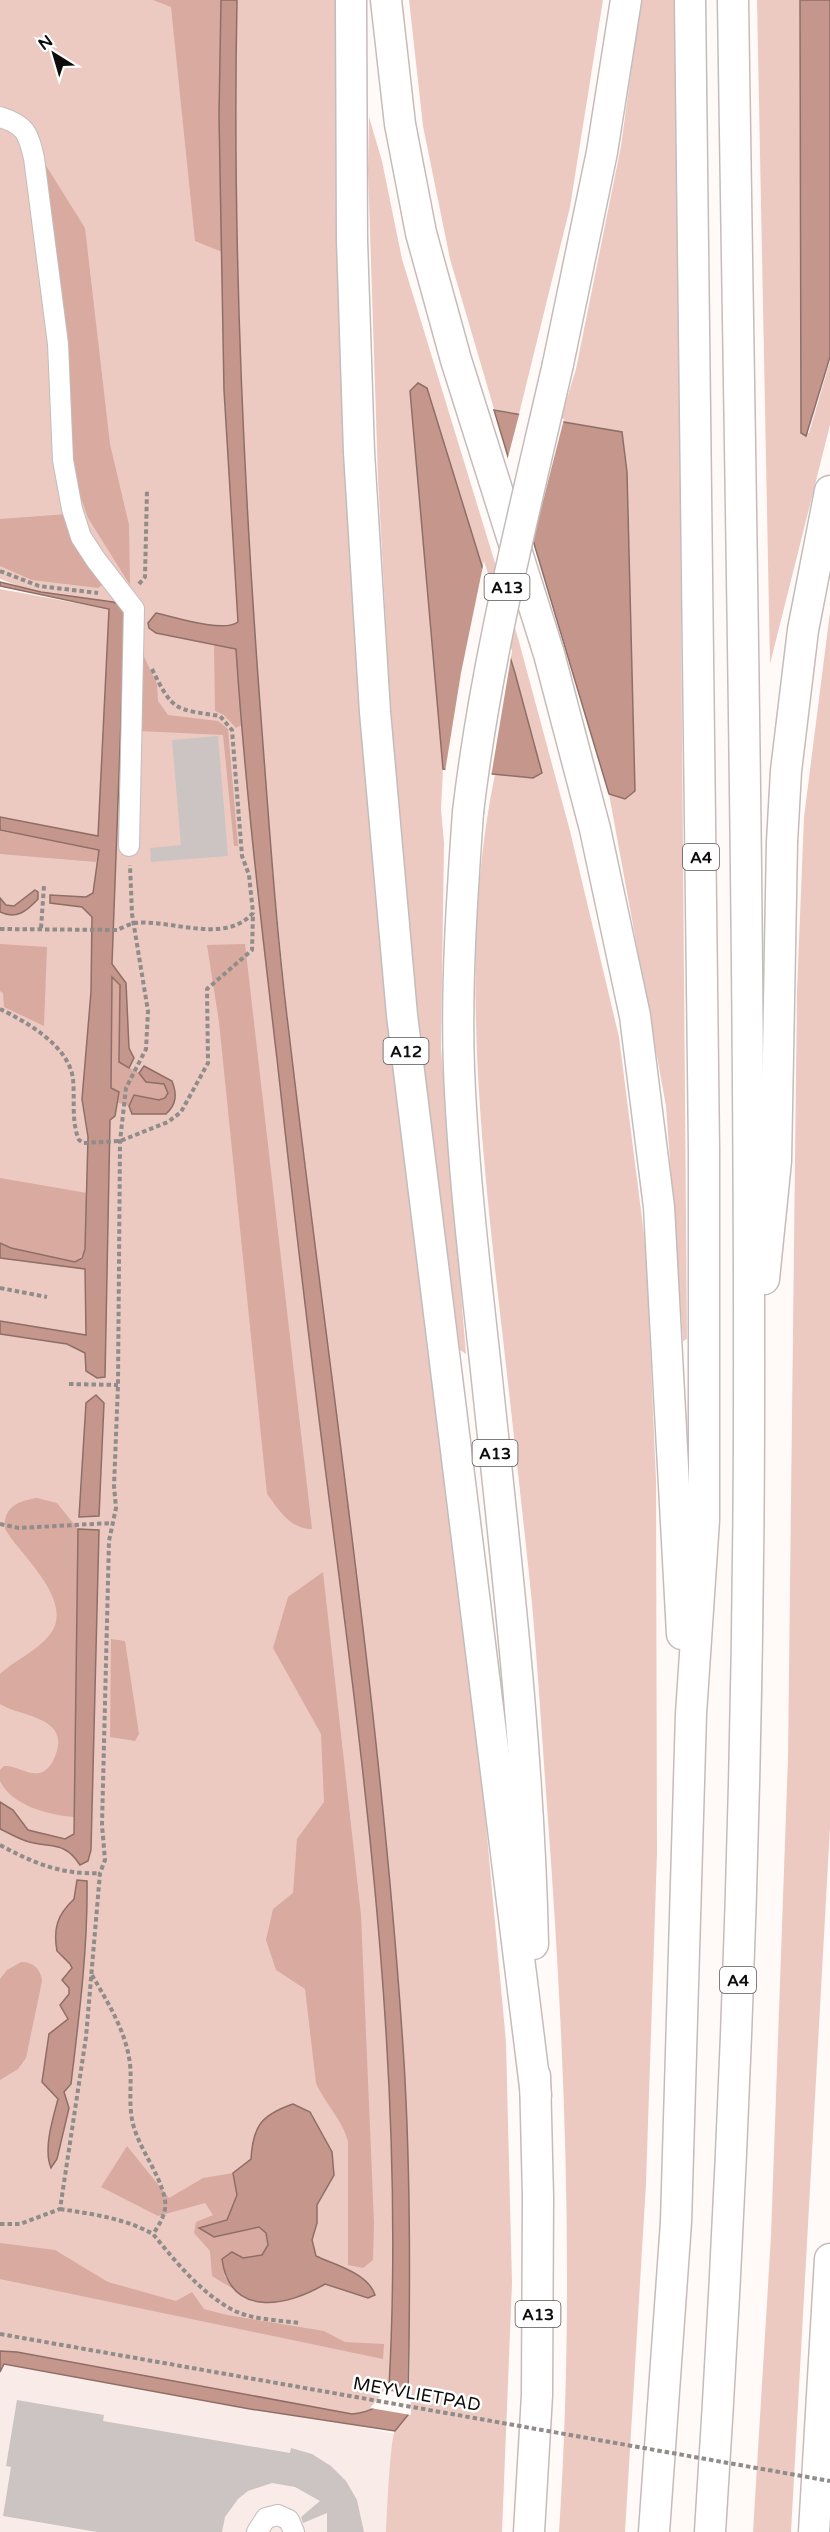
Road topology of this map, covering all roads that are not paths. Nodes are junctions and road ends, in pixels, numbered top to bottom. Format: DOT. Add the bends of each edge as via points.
graph roads {
  1 [pos="351,0"];
  2 [pos="386,0"];
  3 [pos="626,0"];
  4 [pos="690,0"];
  5 [pos="734,0"];
  6 [pos="0,117"];
  7 [pos="830,491"];
  8 [pos="129,846"];
  9 [pos="749,1427"];
  10 [pos="691,1714"];
  11 [pos="536,2095"];
  12 [pos="830,2259"];
  13 [pos="257,2532"];
  14 [pos="294,2532"];
  15 [pos="530,2532"];
  16 [pos="654,2532"];
  17 [pos="710,2532"];
  18 [pos="814,2532"];
  1 -- 11 [label="highway, A12" via="352,251 375,712 402,1016"];
  2 -- 10 [label="highway" via="400,124 422,233 456,360 549,654 595,830 635,1016 659,1207 678,1597"];
  3 -- 11 [label="highway, A13, bridge" via="602,152 493,647 475,750 459,932 459,1069 531,1835"];
  4 -- 10 [label="highway, A4" via="704,1150 704,1520"];
  5 -- 9 [label="highway, A4"];
  6 -- 8 [label="lane" via="19,124 29,137 34,158 58,344 63,460 72,509 81,537 134,609"];
  7 -- 9 [label="highway, A4" via="802,630 787,762 776,1161"];
  9 -- 17 [label="highway, A4" via="738,1980 724,2319"];
  10 -- 16 [label="highway, A4" via="676,2222"];
  11 -- 15 [label="highway, A13" via="537,2395"];
  12 -- 18 [label="highway"];
  13 -- 14 [label="lane" via="266,2518 278,2515 289,2520"];
}
